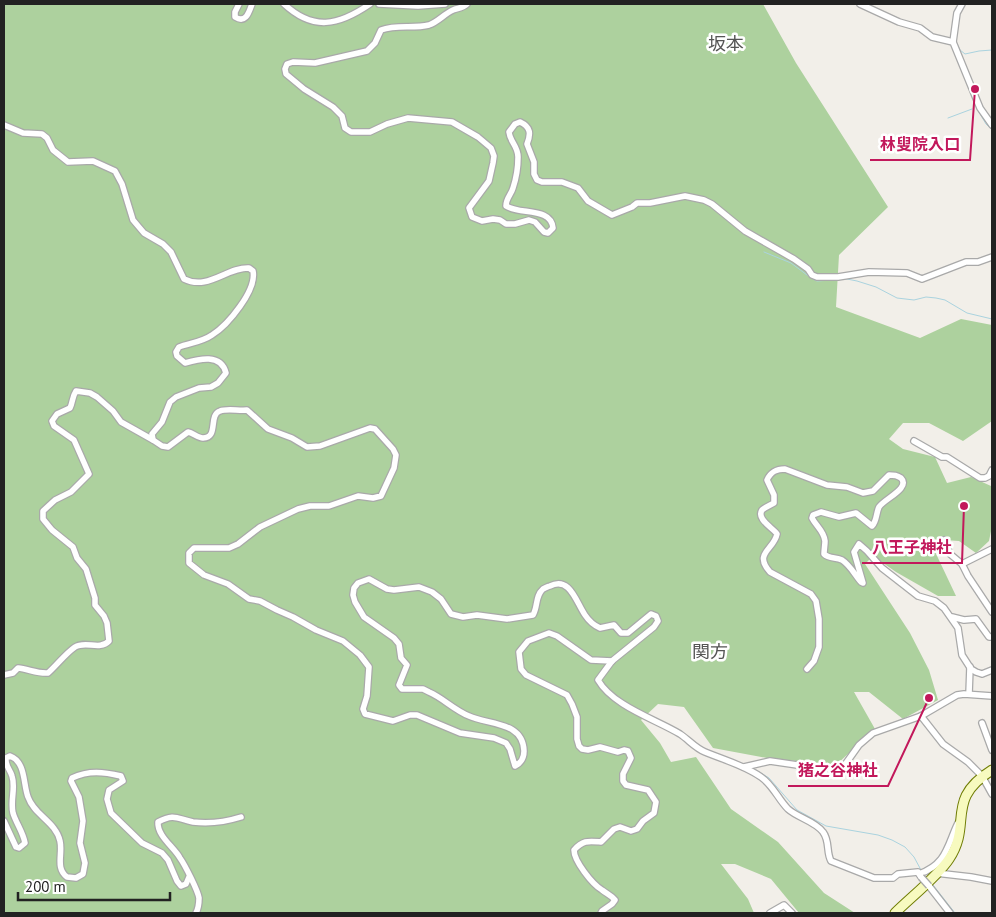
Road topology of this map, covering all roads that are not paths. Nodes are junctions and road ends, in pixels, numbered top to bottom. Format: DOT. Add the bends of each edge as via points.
graph roads {
  1 [pos="239,4"];
  2 [pos="252,4"];
  3 [pos="284,4"];
  4 [pos="370,4"];
  5 [pos="379,4"];
  6 [pos="445,4"];
  7 [pos="467,4"];
  8 [pos="860,4"];
  9 [pos="962,4"];
  10 [pos="953,42"];
  11 [pos="4,124"];
  12 [pos="992,125"];
  13 [pos="992,257"];
  14 [pos="153,440"];
  15 [pos="914,441"];
  16 [pos="992,470"];
  17 [pos="944,540"];
  18 [pos="992,549"];
  19 [pos="962,564"];
  20 [pos="992,612"];
  21 [pos="952,617"];
  22 [pos="992,637"];
  23 [pos="612,661"];
  24 [pos="970,667"];
  25 [pos="807,669"];
  26 [pos="992,670"];
  27 [pos="4,674"];
  28 [pos="969,694"];
  29 [pos="992,696"];
  30 [pos="921,716"];
  31 [pos="982,723"];
  32 [pos="992,750"];
  33 [pos="744,767"];
  34 [pos="992,770"];
  35 [pos="982,776"];
  36 [pos="992,794"];
  37 [pos="241,817"];
  38 [pos="960,819"];
  39 [pos="4,821"];
  40 [pos="936,873"];
  41 [pos="920,875"];
  42 [pos="189,877"];
  43 [pos="992,881"];
  44 [pos="196,913"];
  45 [pos="602,913"];
  46 [pos="770,913"];
  47 [pos="792,913"];
  48 [pos="895,913"];
  49 [pos="950,913"];
  1 -- 2 [label="street" via="235,17 243,20"];
  3 -- 4 [label="street" via="297,16 315,23 348,18"];
  5 -- 6 [label="street"];
  7 -- 13 [label="street" via="431,24 382,30 367,51 315,63 287,64 286,74 333,107 350,132 370,132 408,118 452,122 478,137 491,148 494,156 489,181 469,208 472,217 482,221 493,219 514,224 529,220 544,232 551,232 553,228 550,219 539,213 506,206 513,190 518,157 509,132 520,122 526,124 531,135 527,144 537,180 562,182 578,188 588,201 612,215 637,203 685,196 704,200 745,232 794,259 817,277 878,272 908,273 922,279 966,262"];
  8 -- 10 [label="street" via="920,28 932,37"];
  9 -- 10 [label="street" via="957,13"];
  10 -- 12 [label="street" via="980,108"];
  11 -- 14 [label="street" via="23,133 42,134 53,150 68,162 93,161 115,171 133,220 144,233 171,252 184,279 190,282 215,279 243,267 253,271 247,296 232,318 214,334 179,347 176,352 185,363 215,360 226,372 211,387 199,388 170,402 162,422 152,434"];
  14 -- 23 [label="street" via="168,447 188,432 203,438 212,433 214,417 221,410 247,410 268,429 307,447 320,446 370,428 375,429 393,449 396,460 381,496 358,496 329,506 298,509 260,527 229,548 194,548 188,559 204,575 228,584 249,599 260,601 352,648 369,667 363,709 368,716 393,721 417,715 460,732 506,743 514,766 523,757 521,740 508,727 472,718 429,692 412,688 406,690 399,685 407,666 401,658 399,644 364,617 353,595 354,588 369,579 387,589 419,587 432,592 452,614 463,617 507,619 532,615 543,589 555,583 564,584 592,624 600,628 614,626 621,633 628,634 651,614 656,616 658,621 654,627"];
  14 -- 27 [label="street" via="121,422 97,396 76,390 70,408 57,414 52,421 74,440 88,474 71,492 42,511 43,519 72,547 76,558 86,569 95,605 107,623 109,640 96,646 75,647 48,673 18,668 13,674"];
  15 -- 16 [label="street" via="980,478 989,476"];
  17 -- 19 [label="street" via="950,554"];
  18 -- 19 [label="street"];
  19 -- 20 [label="street"];
  21 -- 22 [label="street" via="976,619"];
  21 -- 24 [label="street" via="958,628 962,654"];
  21 -- 25 [label="street" via="935,601 918,596 882,568 859,544 854,552 863,582 841,559 824,554 823,534 813,515 821,512 839,517 856,513 872,526 879,507 904,485 899,477 889,475 873,491 863,493 786,469 776,470 767,480 774,503 762,510 761,516 777,537 765,551 764,558 770,572 811,594 816,601 819,647"];
  23 -- 33 [label="street" via="598,680 625,706 705,752"];
  23 -- 45 [label="street" via="591,660 549,633 528,641 519,652 521,669 526,675 567,695 577,717 579,746 588,750 600,747 628,751 631,758 623,781 626,785 648,790 656,802 654,813 637,829 614,829 601,842 588,841 574,850 574,856 586,875 615,900"];
  24 -- 26 [label="street" via="982,674"];
  24 -- 28 [label="street"];
  28 -- 29 [label="street"];
  28 -- 30 [label="street" via="956,695"];
  30 -- 33 [label="street" via="873,733 838,769 770,761"];
  30 -- 35 [label="street" via="942,744"];
  31 -- 32 [label="street"];
  33 -- 41 [label="street" via="767,782 788,808 821,829 831,861 874,878 893,878 898,874 918,872"];
  34 -- 35 [label="main road"];
  35 -- 36 [label="street"];
  35 -- 38 [label="main road" via="968,790"];
  37 -- 42 [label="street" via="192,822 176,816 158,822 162,835 180,858"];
  38 -- 40 [label="main road" via="959,837 953,852"];
  38 -- 41 [label="street" via="941,859"];
  39 -- 42 [label="street" via="16,847 23,846 24,837 14,814 12,776 5,763 10,756 15,758 24,774 28,798 52,824 60,840 62,873 67,877 80,876 85,863 80,843 83,821 72,778 102,772 121,776 123,781 109,790 107,799 111,813 142,842 162,853 181,886"];
  40 -- 43 [label="street"];
  40 -- 48 [label="main road"];
  41 -- 49 [label="street, bridge"];
  42 -- 44 [label="street" via="199,897"];
  46 -- 47 [label="street" via="784,906"];
}
